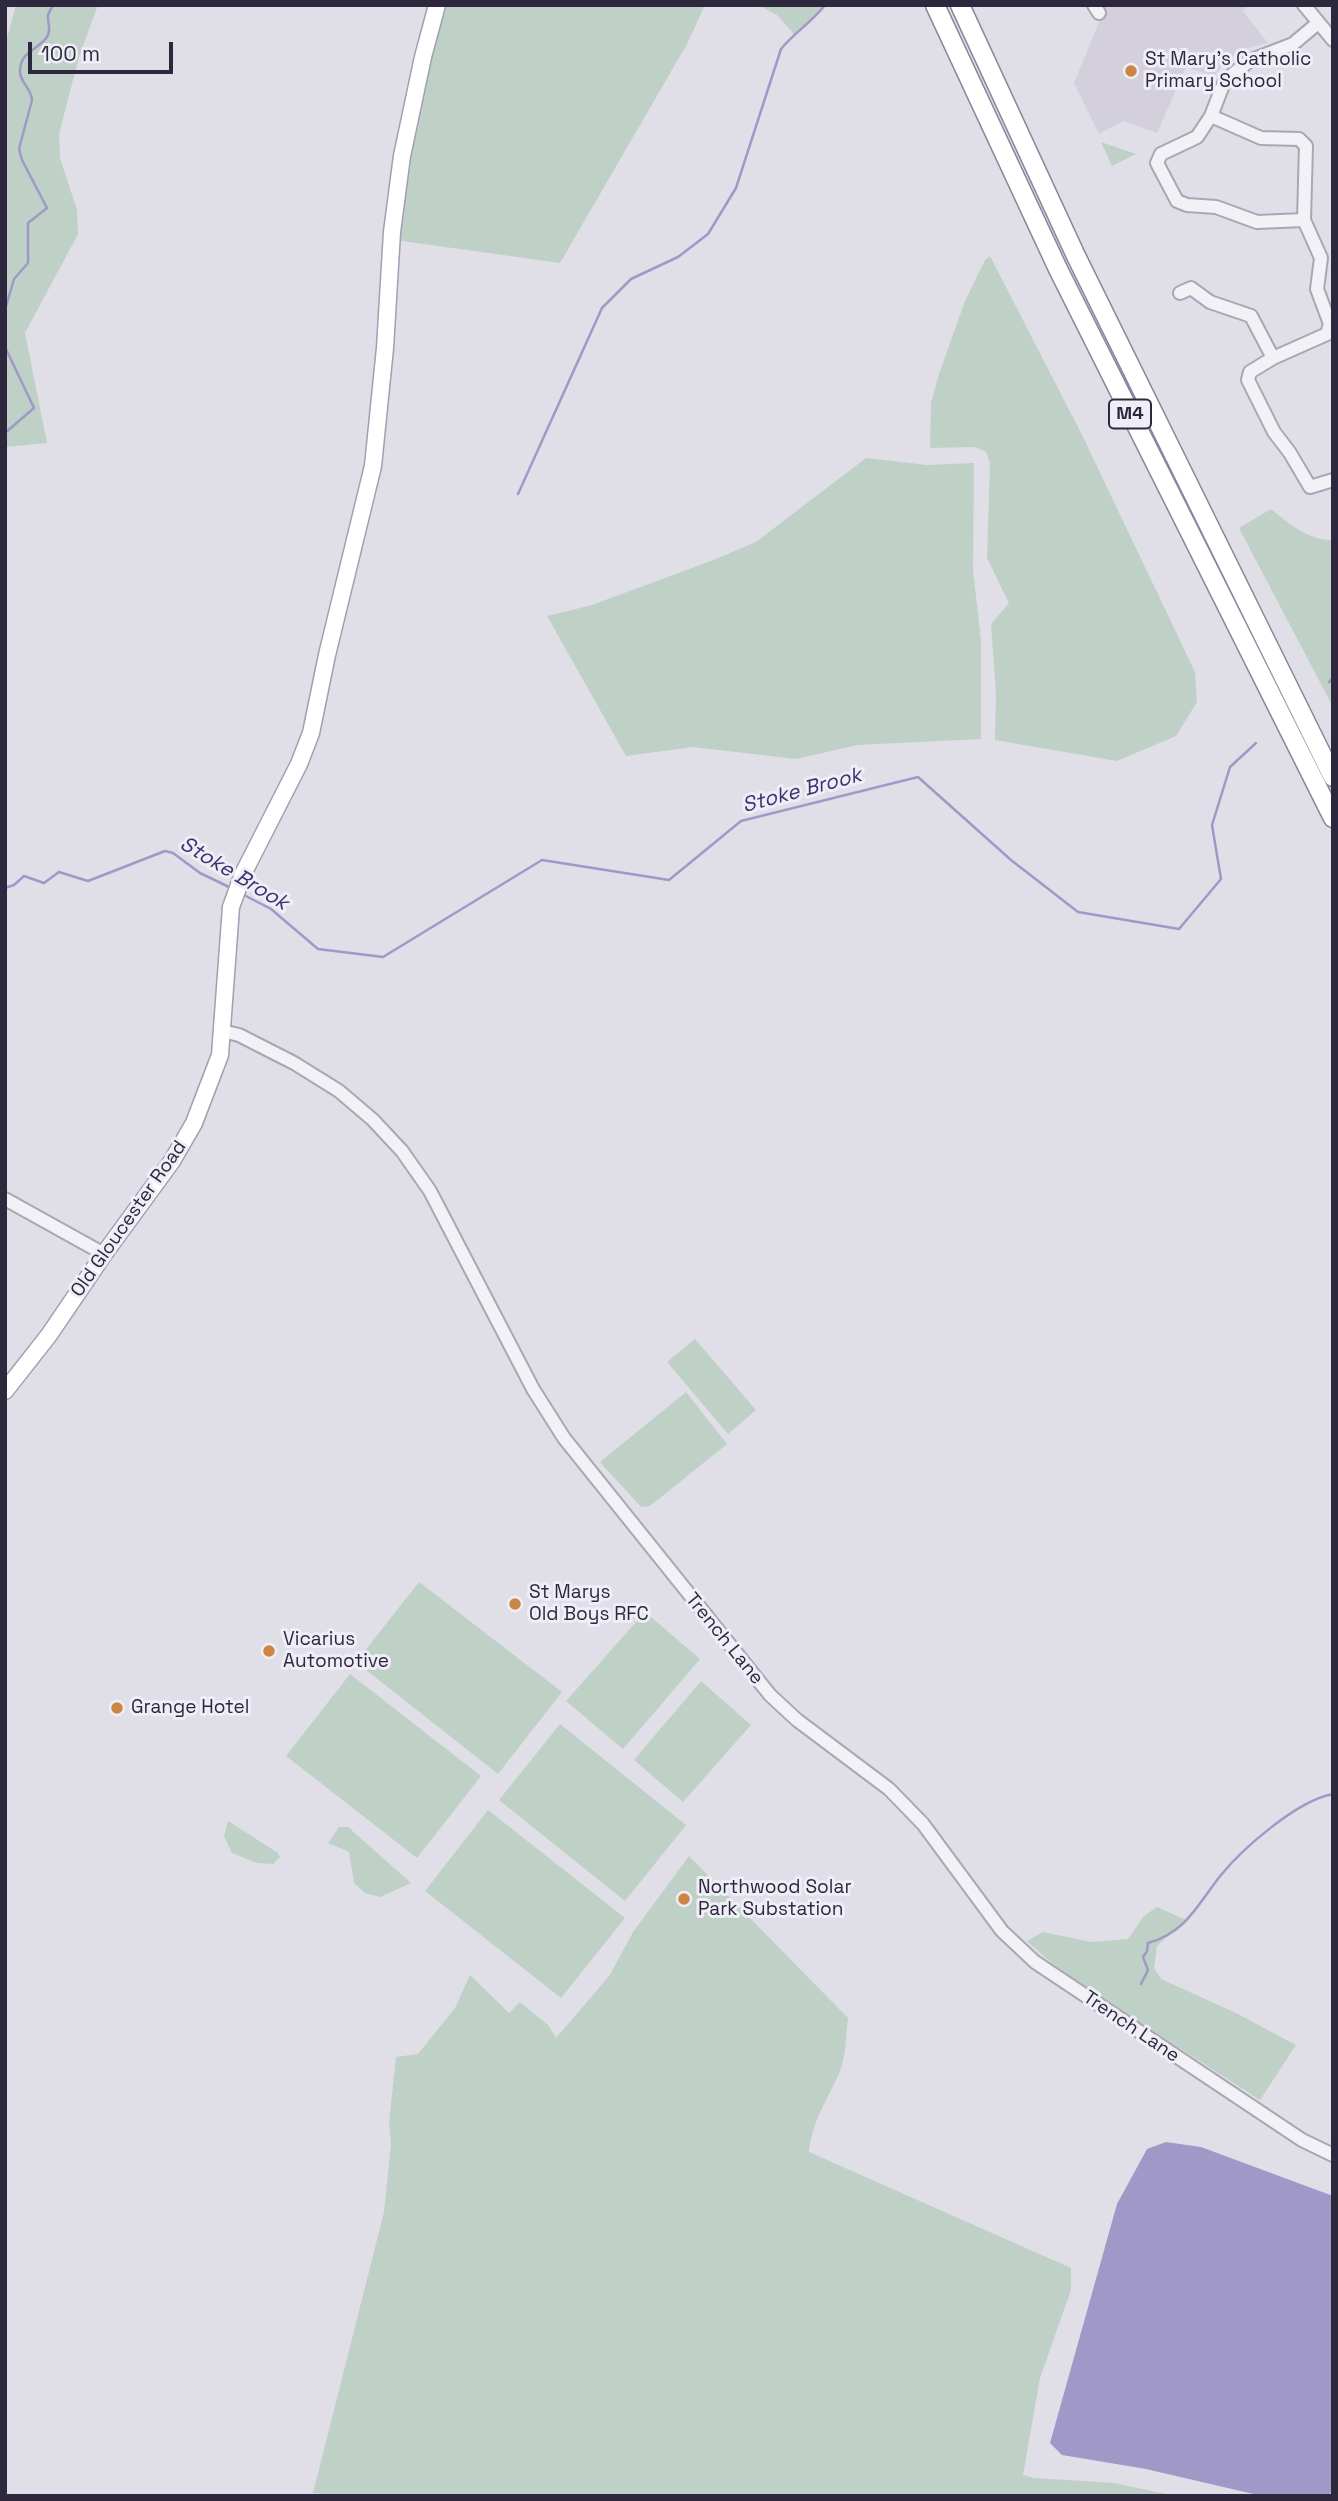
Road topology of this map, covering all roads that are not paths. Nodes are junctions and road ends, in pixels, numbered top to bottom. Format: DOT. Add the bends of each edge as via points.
graph roads {
  1 [pos="438,5"];
  2 [pos="935,5"];
  3 [pos="960,5"];
  4 [pos="1304,5"];
  5 [pos="1318,23"];
  6 [pos="1333,40"];
  7 [pos="1211,116"];
  8 [pos="1304,220"];
  9 [pos="1180,293"];
  10 [pos="1273,358"];
  11 [pos="1333,480"];
  12 [pos="1333,777"];
  13 [pos="1333,818"];
  14 [pos="222,1031"];
  15 [pos="5,1199"];
  16 [pos="104,1254"];
  17 [pos="5,1391"];
  18 [pos="1333,2155"];
  1 -- 14 [label="main road, Old Gloucester Road" via="402,156 373,466 311,733 231,907"];
  2 -- 13 [label="highway, M4" via="1058,269"];
  3 -- 12 [label="highway, M4" via="1076,256"];
  4 -- 5 [label="street"];
  5 -- 6 [label="street"];
  5 -- 7 [label="street" via="1293,44 1249,61 1232,75"];
  7 -- 8 [label="street" via="1261,138 1299,139 1306,146"];
  7 -- 8 [label="street" via="1197,137 1161,154 1157,163 1177,201 1216,207 1257,222"];
  8 -- 10 [label="street" via="1321,258 1317,289 1330,324 1327,334"];
  9 -- 10 [label="street" via="1191,288 1210,302 1251,316"];
  10 -- 11 [label="street" via="1250,372 1248,380 1262,411 1310,487"];
  14 -- 16 [label="main road, Old Gloucester Road" via="219,1055 194,1124"];
  14 -- 18 [label="street, Trench Lane" via="283,1057 339,1091 402,1151 429,1191 533,1389 564,1438 770,1695 889,1789 923,1824 1002,1931 1035,1962 1086,1997 1302,2140"];
  15 -- 16 [label="street"];
  16 -- 17 [label="main road, Old Gloucester Road"];
}
